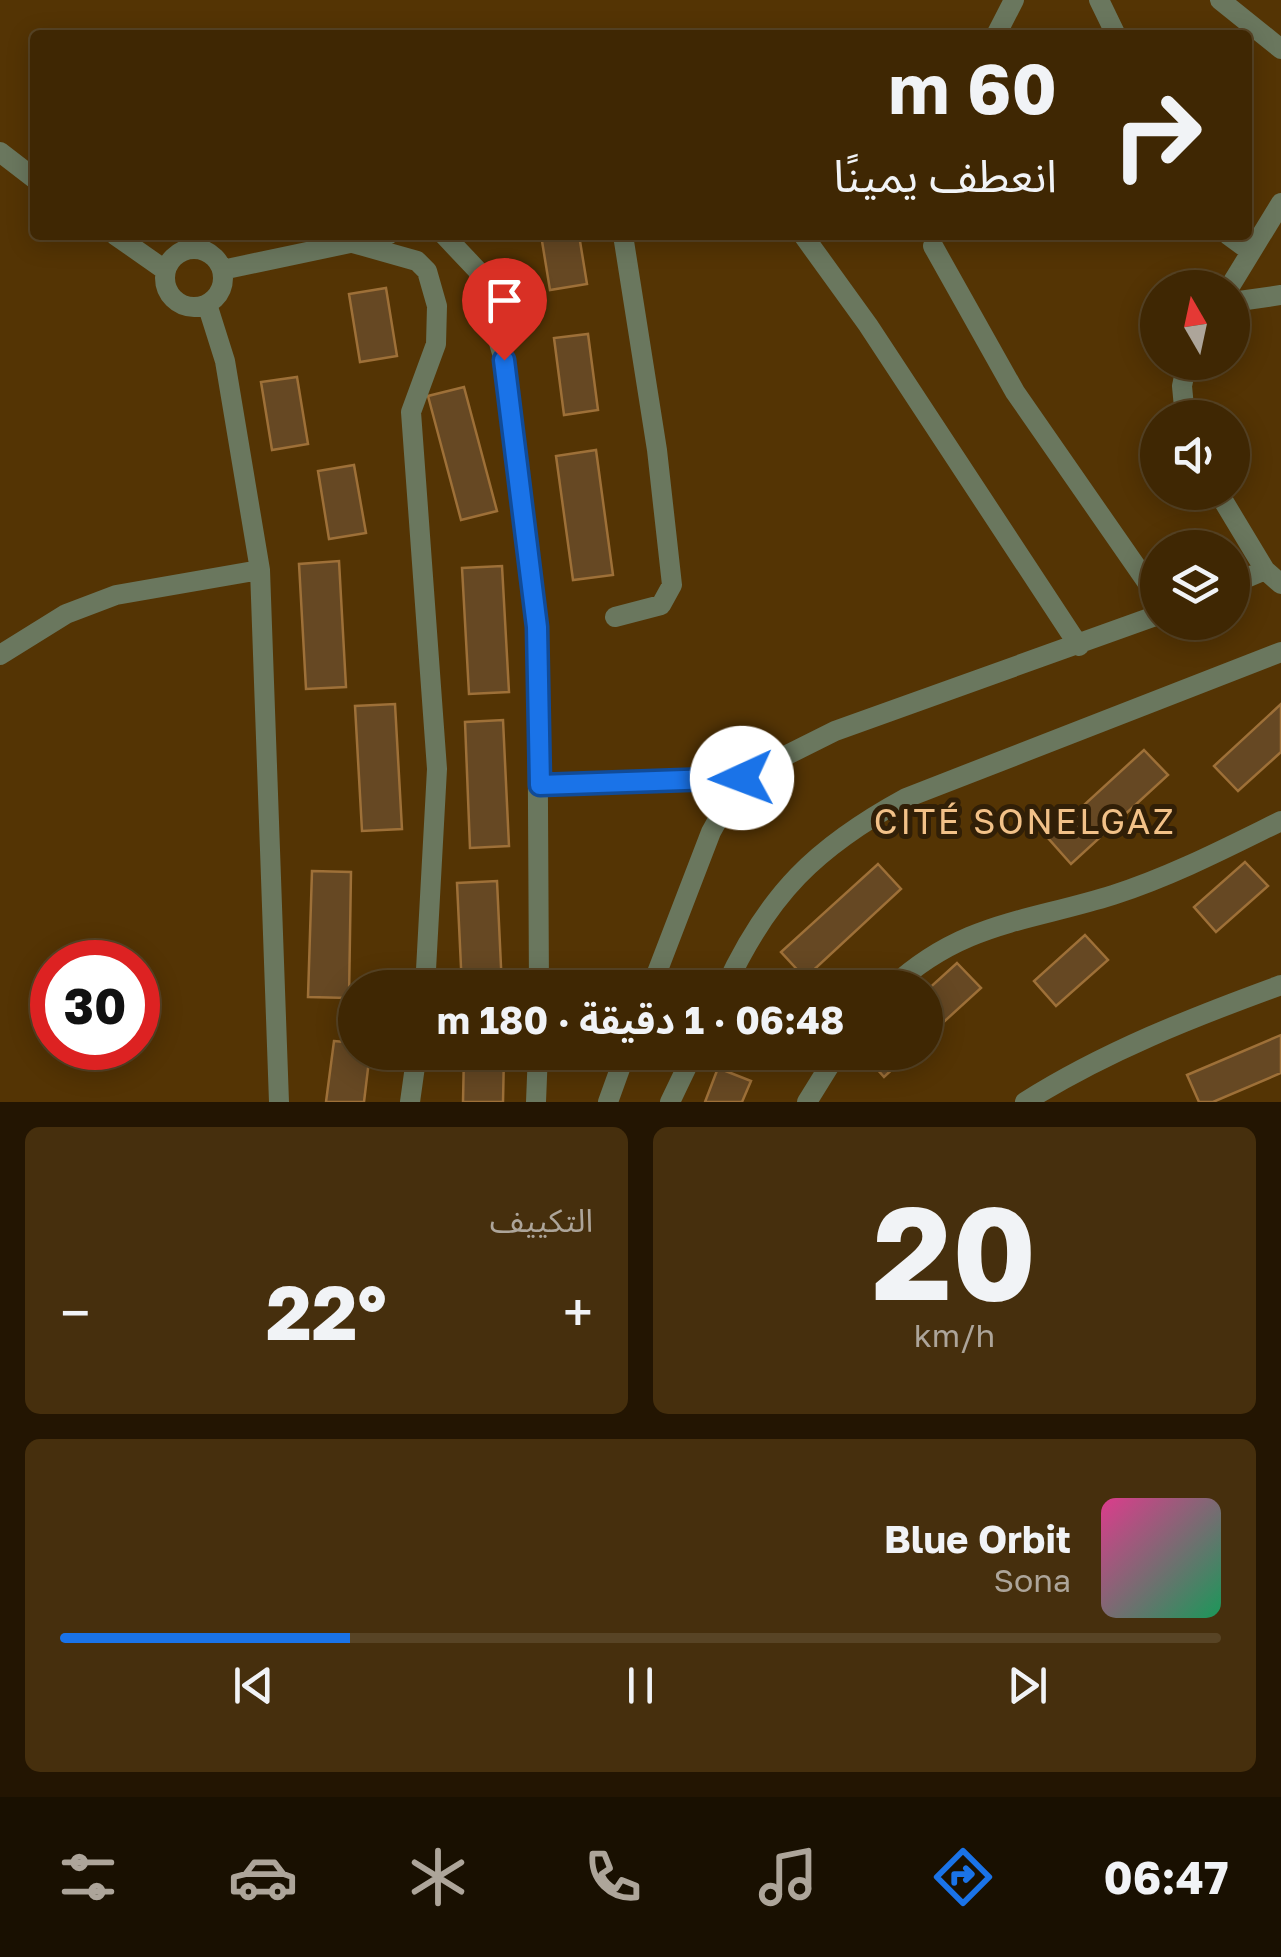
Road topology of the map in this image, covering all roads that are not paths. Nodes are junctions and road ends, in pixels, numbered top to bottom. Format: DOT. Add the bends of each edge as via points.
graph roads {
  1 [pos="1014,0"];
  2 [pos="1098,0"];
  3 [pos="1233,4"];
  4 [pos="999,30"];
  5 [pos="1113,30"];
  6 [pos="1281,49"];
  7 [pos="0,152"];
  8 [pos="30,175"];
  9 [pos="1281,203"];
  10 [pos="121,240"];
  11 [pos="366,240"];
  12 [pos="449,240"];
  13 [pos="624,240"];
  14 [pos="807,240"];
  15 [pos="1235,240"];
  16 [pos="353,243"];
  17 [pos="932,246"];
  18 [pos="1250,250"];
  19 [pos="165,270"];
  20 [pos="222,270"];
  21 [pos="1239,270"];
  22 [pos="1281,294"];
  23 [pos="1250,299"];
  24 [pos="207,304"];
  25 [pos="1230,510"];
  26 [pos="260,570"];
  27 [pos="1140,572"];
  28 [pos="1273,577"];
  29 [pos="614,617"];
  30 [pos="1140,622"];
  31 [pos="1078,646"];
  32 [pos="1281,652"];
  33 [pos="0,655"];
  34 [pos="742,778"];
  35 [pos="540,785"];
  36 [pos="1281,820"];
  37 [pos="426,970"];
  38 [pos="539,970"];
  39 [pos="658,970"];
  40 [pos="734,970"];
  41 [pos="914,970"];
  42 [pos="1281,985"];
  43 [pos="414,1070"];
  44 [pos="537,1070"];
  45 [pos="620,1070"];
  46 [pos="685,1070"];
  47 [pos="827,1070"];
  48 [pos="279,1102"];
  49 [pos="410,1102"];
  50 [pos="536,1102"];
  51 [pos="608,1102"];
  52 [pos="670,1102"];
  53 [pos="807,1102"];
  54 [pos="1025,1102"];
  1 -- 4 [label="street"];
  2 -- 5 [label="street"];
  3 -- 6 [label="street"];
  7 -- 8 [label="street"];
  9 -- 18 [label="street"];
  10 -- 19 [label="street"];
  11 -- 16 [label="street"];
  12 -- 35 [label="street" via="478,271 504,360 537,627"];
  13 -- 29 [label="street" via="672,585 661,605"];
  14 -- 31 [label="street"];
  15 -- 18 [label="street"];
  16 -- 20 [label="street"];
  16 -- 37 [label="street" via="416,261 427,271 437,306 436,344 411,412 436,768"];
  17 -- 27 [label="street" via="1014,392"];
  18 -- 21 [label="street"];
  19 -- 20 [label="street" via="176,254 194,248 212,255"];
  19 -- 24 [label="street" via="171,298 188,307"];
  20 -- 24 [label="street" via="221,290"];
  22 -- 23 [label="street"];
  24 -- 26 [label="street" via="225,361"];
  25 -- 28 [label="street"];
  26 -- 33 [label="street" via="116,595 66,614"];
  26 -- 48 [label="street"];
  30 -- 31 [label="street"];
  31 -- 34 [label="street" via="835,732"];
  32 -- 40 [label="street" via="868,818 792,878 761,917"];
  34 -- 35 [label="street"];
  34 -- 39 [label="street" via="711,832"];
  35 -- 38 [label="street"];
  36 -- 41 [label="street" via="1192,865 1114,894 951,942"];
  42 -- 54 [label="street" via="1180,1024"];
  43 -- 49 [label="street"];
  44 -- 50 [label="street"];
  45 -- 51 [label="street"];
  46 -- 52 [label="street"];
  47 -- 53 [label="street"];
}
